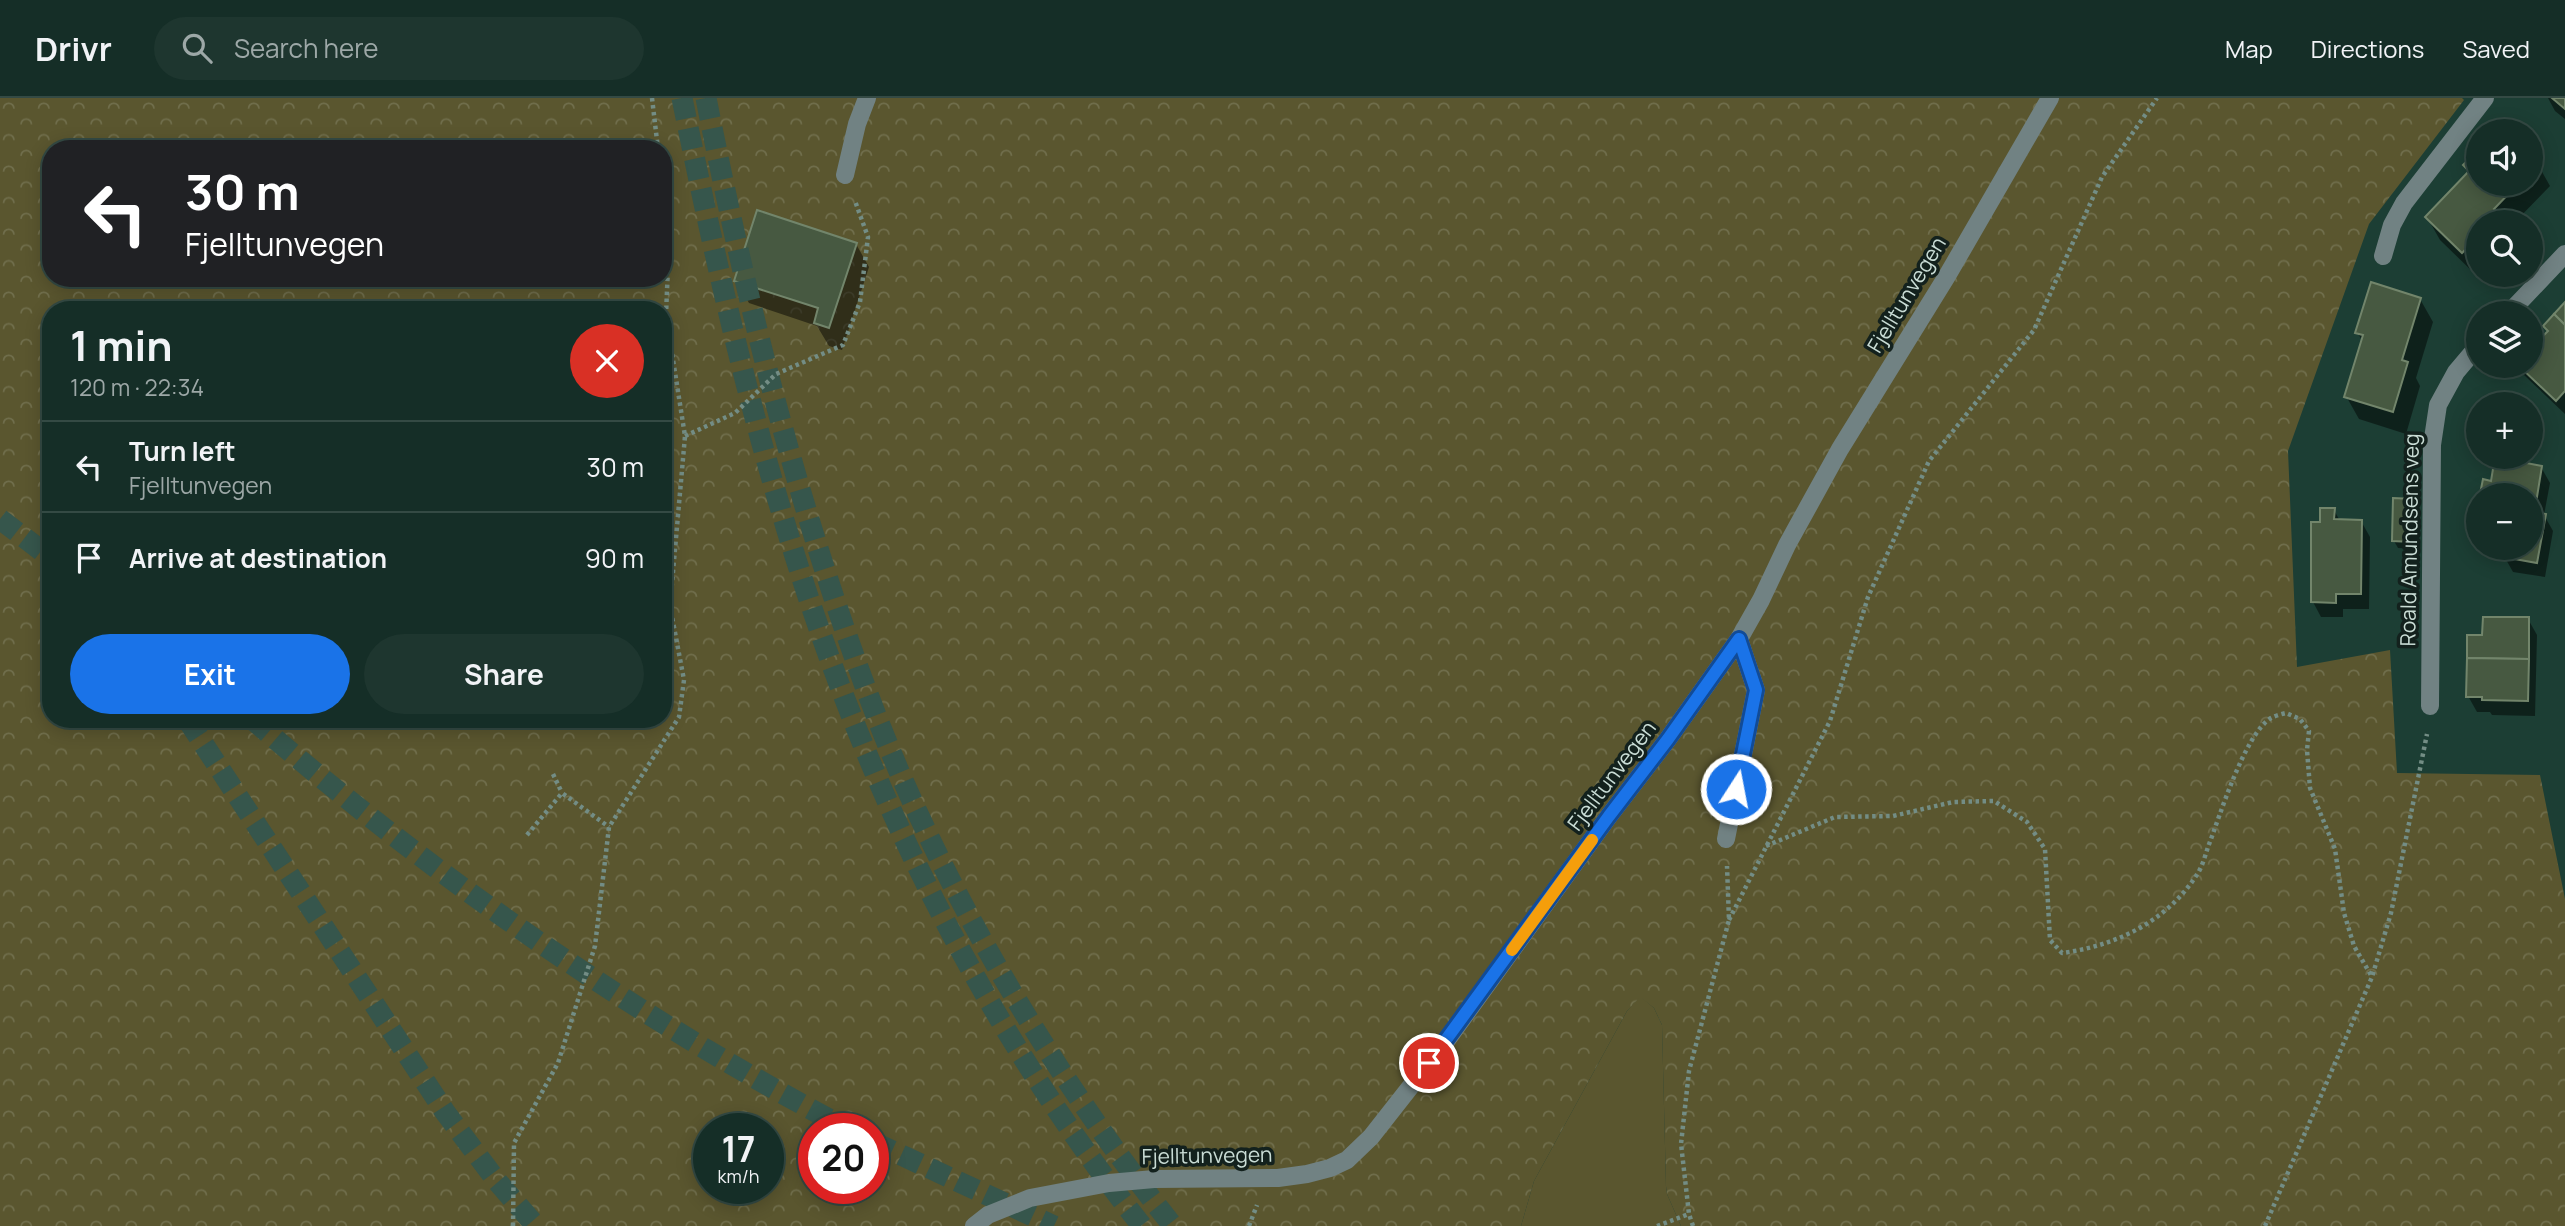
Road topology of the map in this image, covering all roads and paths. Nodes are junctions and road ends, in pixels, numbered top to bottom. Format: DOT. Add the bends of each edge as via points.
graph roads {
  1 [pos="652,98"];
  2 [pos="867,98"];
  3 [pos="2050,98"];
  4 [pos="2157,98"];
  5 [pos="2485,98"];
  6 [pos="656,140"];
  7 [pos="845,175"];
  8 [pos="2565,254"];
  9 [pos="2383,256"];
  10 [pos="2520,301"];
  11 [pos="672,353"];
  12 [pos="2466,360"];
  13 [pos="685,436"];
  14 [pos="672,583"];
  15 [pos="672,617"];
  16 [pos="1739,639"];
  17 [pos="2430,706"];
  18 [pos="672,728"];
  19 [pos="672,728"];
  20 [pos="553,774"];
  21 [pos="562,793"];
  22 [pos="609,827"];
  23 [pos="527,835"];
  24 [pos="1726,839"];
  25 [pos="1766,846"];
  26 [pos="1729,920"];
  27 [pos="2372,977"];
  28 [pos="1689,1214"];
  29 [pos="513,1226"];
  30 [pos="974,1226"];
  31 [pos="1657,1226"];
  32 [pos="1693,1226"];
  33 [pos="2265,1226"];
  1 -- 6 [label="path"];
  2 -- 7 [label="street"];
  3 -- 16 [label="street, Fjelltunvegen" via="1840,449"];
  4 -- 25 [label="path" via="2102,177 2034,330 1929,461 1868,597 1830,721"];
  5 -- 9 [label="street" via="2404,203"];
  7 -- 13 [label="path" via="868,237 860,302 843,345 776,374 735,412"];
  8 -- 10 [label="street"];
  11 -- 13 [label="path"];
  12 -- 17 [label="street, Roald Amundsens veg" via="2438,405 2432,445"];
  13 -- 14 [label="path"];
  15 -- 18 [label="path" via="684,680 679,717"];
  16 -- 24 [label="street" via="1756,690"];
  16 -- 30 [label="street, Fjelltunvegen" via="1444,1044 1371,1137 1347,1160 1331,1168 1278,1178 1108,1183 1030,1198 1002,1208"];
  17 -- 27 [label="path" via="2427,745 2391,913"];
  19 -- 22 [label="path"];
  20 -- 21 [label="path"];
  21 -- 22 [label="path"];
  21 -- 23 [label="path"];
  22 -- 29 [label="path" via="595,946 558,1063 514,1143"];
  24 -- 26 [label="path"];
  25 -- 26 [label="path"];
  25 -- 27 [label="path" via="1835,817 1893,816 1953,802 1994,801 2027,822 2045,849 2050,940 2062,953 2077,951 2130,935 2175,903 2198,874 2255,735 2271,718 2286,713 2300,719 2309,731 2310,788 2335,849 2351,935"];
  26 -- 28 [label="path" via="1689,1071 1681,1144"];
  27 -- 33 [label="path"];
  28 -- 31 [label="path"];
  28 -- 32 [label="path"];
}
